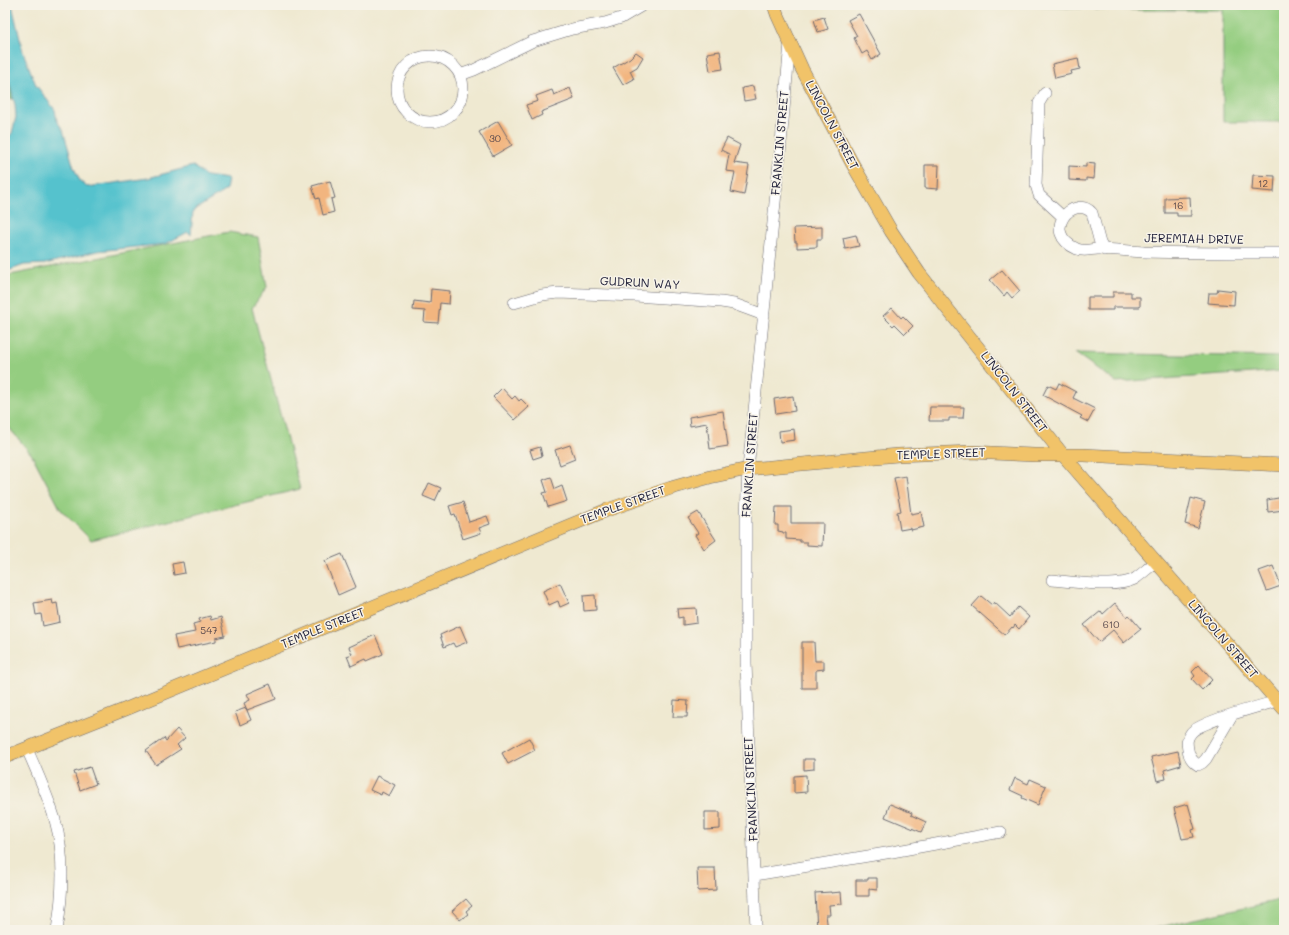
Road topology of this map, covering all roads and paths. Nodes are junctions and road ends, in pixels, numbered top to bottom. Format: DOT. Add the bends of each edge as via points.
graph roads {
  1 [pos="643,5"];
  2 [pos="774,5"];
  3 [pos="790,43"];
  4 [pos="460,76"];
  5 [pos="1045,93"];
  6 [pos="1063,217"];
  7 [pos="1104,250"];
  8 [pos="1284,252"];
  9 [pos="514,303"];
  10 [pos="764,315"];
  11 [pos="1063,455"];
  12 [pos="1284,465"];
  13 [pos="748,469"];
  14 [pos="1156,562"];
  15 [pos="1052,580"];
  16 [pos="1280,705"];
  17 [pos="1232,715"];
  18 [pos="28,749"];
  19 [pos="5,757"];
  20 [pos="1001,832"];
  21 [pos="755,875"];
  22 [pos="57,930"];
  23 [pos="756,930"];
  1 -- 4 [label="street" via="621,18 533,41"];
  2 -- 3 [label="main road, FRANKLIN STREET"];
  3 -- 10 [label="street, FRANKLIN STREET"];
  3 -- 11 [label="main road, LINCOLN STREET" via="852,163 898,243 928,285"];
  4 -- 4 [label="street" via="462,97 455,110 444,118 434,122 418,120 400,104 397,92 399,76 410,62 418,58 435,56 445,60 454,66"];
  5 -- 6 [label="street" via="1039,103 1036,185 1039,195"];
  6 -- 7 [label="street, JEREMIAH DRIVE" via="1060,228 1069,244 1080,250"];
  6 -- 7 [label="street" via="1079,208 1092,213"];
  7 -- 8 [label="street, JEREMIAH DRIVE"];
  9 -- 10 [label="street, GUDRUN WAY" via="558,293 635,296 721,302"];
  10 -- 13 [label="street, FRANKLIN STREET"];
  11 -- 12 [label="main road, TEMPLE STREET"];
  11 -- 13 [label="main road, TEMPLE STREET" via="948,452"];
  11 -- 14 [label="main road, LINCOLN STREET"];
  13 -- 18 [label="main road, TEMPLE STREET" via="671,488 612,508"];
  13 -- 21 [label="street, FRANKLIN STREET" via="746,663"];
  14 -- 15 [label="street" via="1135,579 1117,583 1095,584"];
  14 -- 16 [label="main road, LINCOLN STREET"];
  16 -- 17 [label="street"];
  17 -- 17 [label="street" via="1192,731 1186,741 1195,764 1198,765 1206,759"];
  18 -- 19 [label="main road, TEMPLE STREET"];
  18 -- 22 [label="street" via="56,822 62,887"];
  20 -- 21 [label="street"];
  21 -- 23 [label="street, FRANKLIN STREET"];
}
